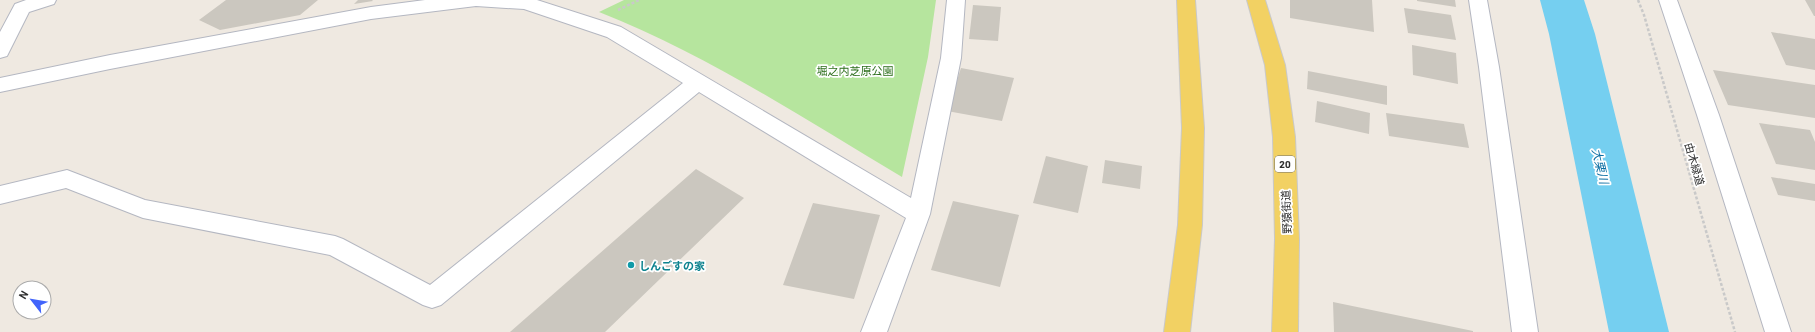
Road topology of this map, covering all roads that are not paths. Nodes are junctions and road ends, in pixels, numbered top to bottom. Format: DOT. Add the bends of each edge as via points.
graph roads {
  1 [pos="47,0"];
  2 [pos="956,0"];
  3 [pos="1186,0"];
  4 [pos="1256,0"];
  5 [pos="1478,0"];
  6 [pos="1668,0"];
  7 [pos="519,1"];
  8 [pos="22,8"];
  9 [pos="0,15"];
  10 [pos="0,51"];
  11 [pos="698,82"];
  12 [pos="0,85"];
  13 [pos="0,195"];
  14 [pos="919,214"];
  15 [pos="874,332"];
  16 [pos="1177,332"];
  17 [pos="1286,332"];
  18 [pos="1525,332"];
  19 [pos="1778,332"];
  1 -- 8 [label="street"];
  2 -- 14 [label="street" via="951,58"];
  3 -- 16 [label="main road" via="1193,128 1191,203"];
  4 -- 17 [label="main road, 野猿街道 / 20" via="1275,65 1284,137"];
  5 -- 18 [label="street"];
  6 -- 19 [label="street"];
  7 -- 11 [label="street" via="614,32"];
  7 -- 12 [label="street" via="476,0 371,13"];
  8 -- 9 [label="street"];
  8 -- 10 [label="street"];
  11 -- 13 [label="street" via="432,298 335,246 143,209 67,179"];
  11 -- 14 [label="street"];
  14 -- 15 [label="street"];
}
